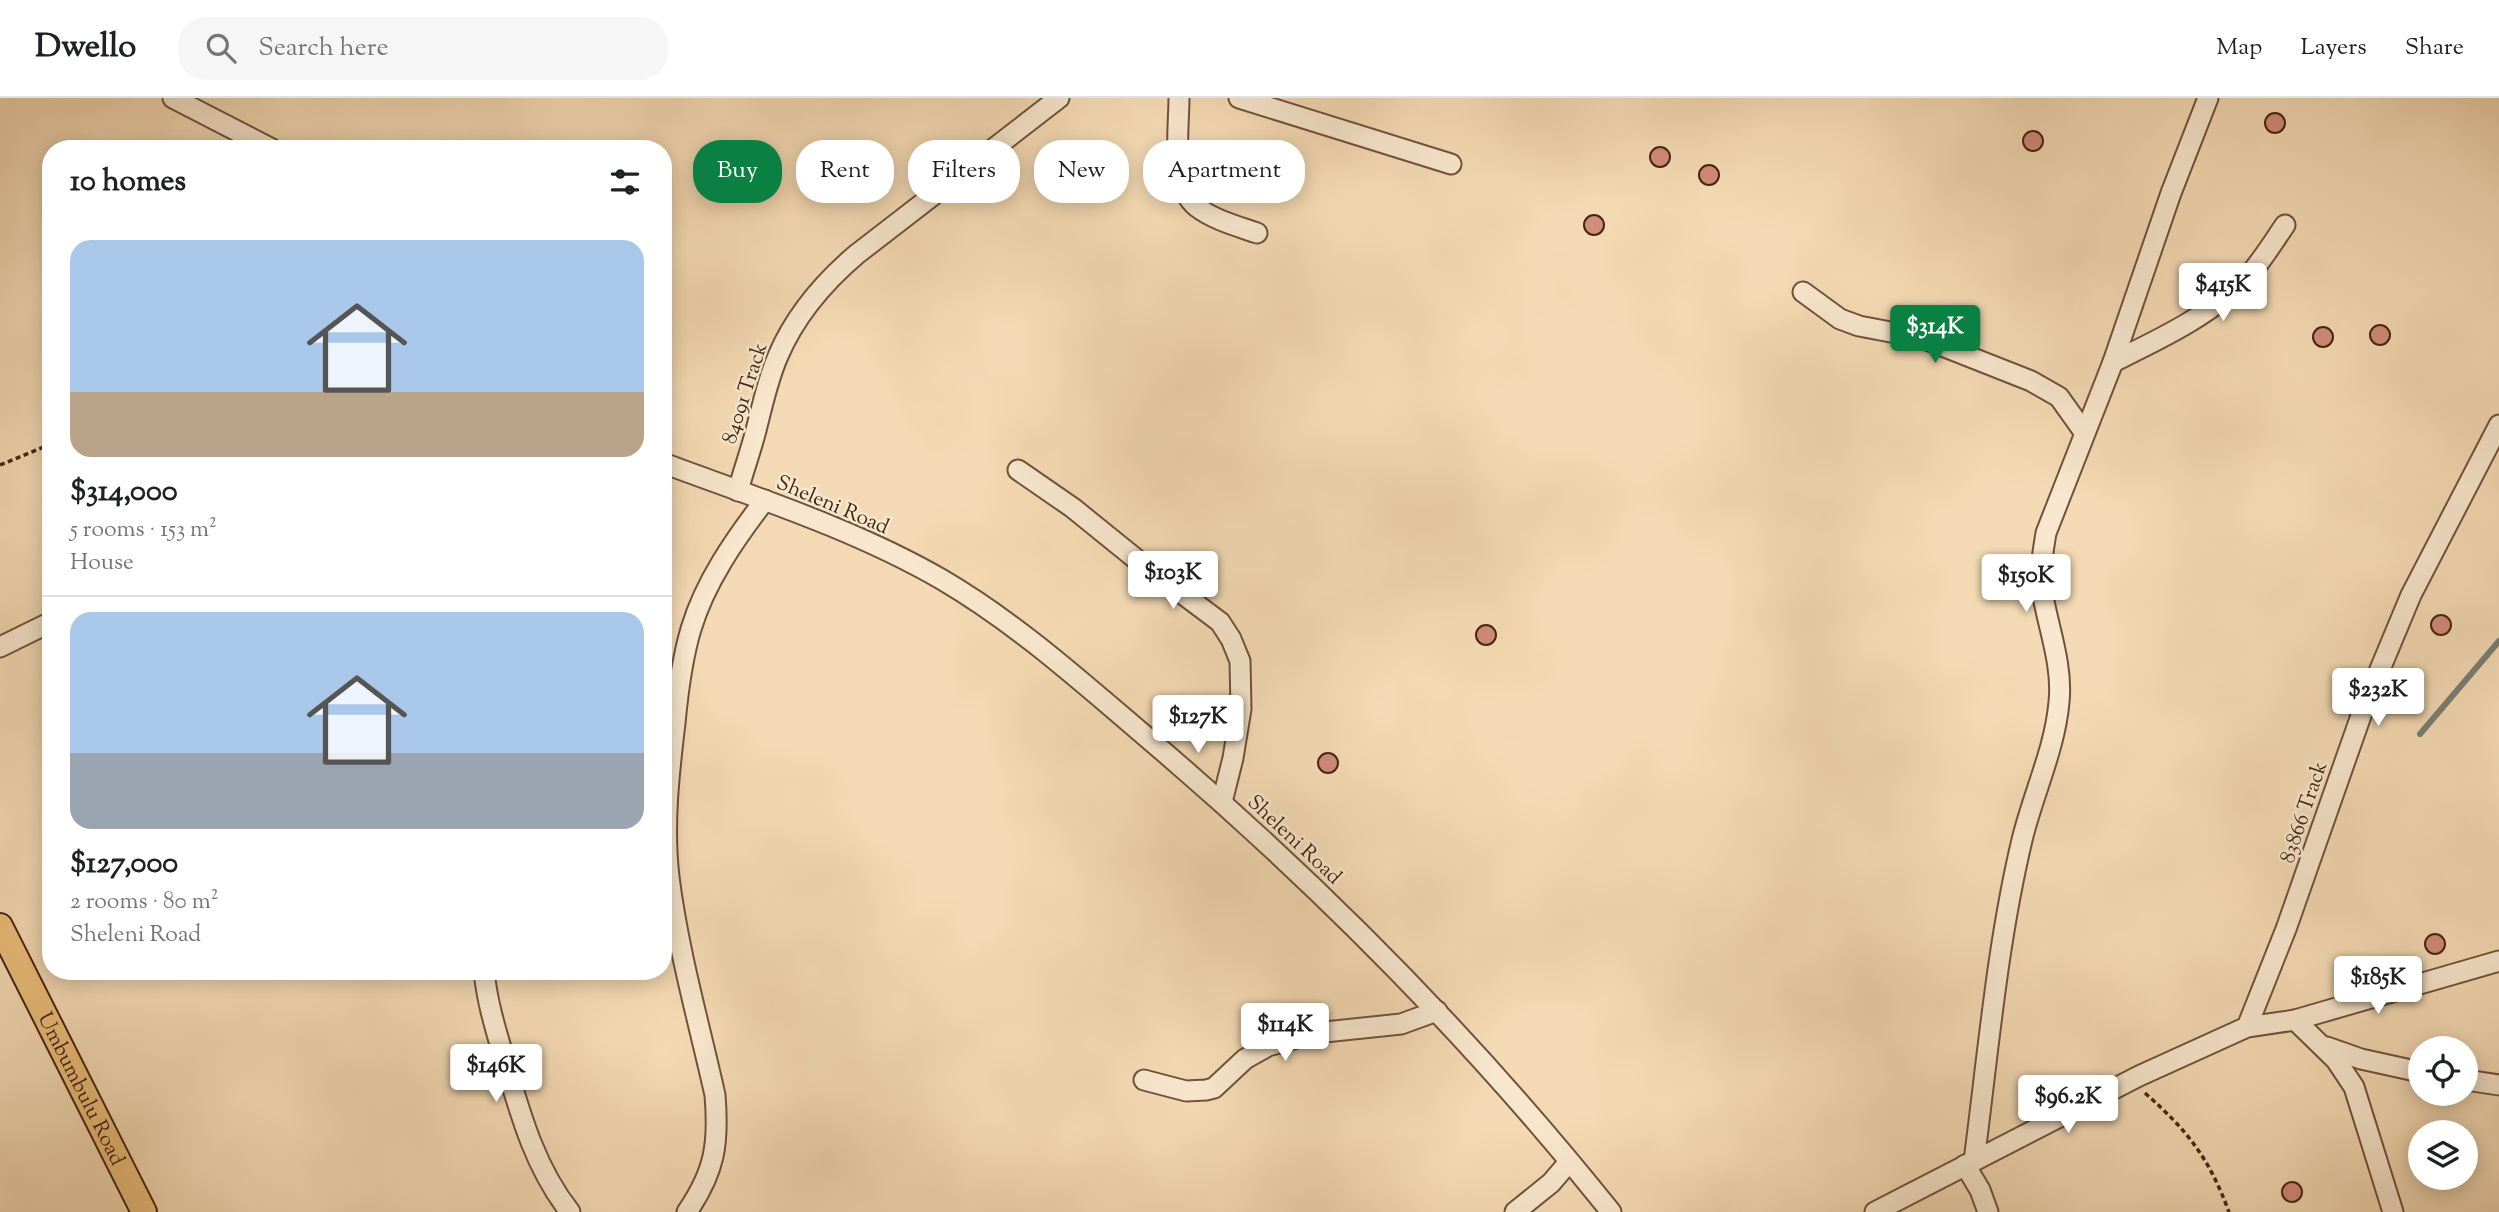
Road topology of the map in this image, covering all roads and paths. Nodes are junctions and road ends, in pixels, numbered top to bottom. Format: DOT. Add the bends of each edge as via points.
graph roads {
  1 [pos="173,98"];
  2 [pos="1059,98"];
  3 [pos="1179,98"];
  4 [pos="1239,98"];
  5 [pos="2208,98"];
  6 [pos="255,140"];
  7 [pos="1451,164"];
  8 [pos="2284,225"];
  9 [pos="1257,233"];
  10 [pos="1803,292"];
  11 [pos="2113,362"];
  12 [pos="2499,425"];
  13 [pos="2084,432"];
  14 [pos="42,448"];
  15 [pos="0,466"];
  16 [pos="672,466"];
  17 [pos="1018,470"];
  18 [pos="738,491"];
  19 [pos="765,500"];
  20 [pos="42,627"];
  21 [pos="0,648"];
  22 [pos="672,742"];
  23 [pos="1222,802"];
  24 [pos="672,893"];
  25 [pos="0,926"];
  26 [pos="2499,961"];
  27 [pos="486,980"];
  28 [pos="1437,1011"];
  29 [pos="2295,1020"];
  30 [pos="2247,1027"];
  31 [pos="2322,1045"];
  32 [pos="2408,1069"];
  33 [pos="1144,1080"];
  34 [pos="2130,1081"];
  35 [pos="2478,1082"];
  36 [pos="2499,1085"];
  37 [pos="1569,1162"];
  38 [pos="1970,1163"];
  39 [pos="144,1212"];
  40 [pos="569,1212"];
  41 [pos="687,1212"];
  42 [pos="1515,1212"];
  43 [pos="1611,1212"];
  44 [pos="1875,1212"];
  45 [pos="1988,1212"];
  46 [pos="2229,1212"];
  47 [pos="2393,1212"];
  1 -- 6 [label="street"];
  2 -- 18 [label="street, 84091 Track" via="857,254 809,303 777,357"];
  3 -- 9 [label="street" via="1183,189 1198,208"];
  4 -- 7 [label="street"];
  5 -- 11 [label="street"];
  8 -- 11 [label="street" via="2250,274 2231,291 2161,338"];
  10 -- 13 [label="street" via="1840,319 1922,338 2031,381 2059,397"];
  11 -- 13 [label="street"];
  12 -- 30 [label="street, 83866 Track" via="2406,608 2363,710"];
  13 -- 38 [label="street" via="2046,533 2042,588 2060,698 2022,839"];
  14 -- 15 [label="path"];
  16 -- 18 [label="street, Sheleni Road"];
  17 -- 23 [label="street" via="1220,622 1231,639 1240,662 1241,709"];
  18 -- 19 [label="street, Sheleni Road"];
  19 -- 22 [label="street" via="710,583 691,628"];
  19 -- 23 [label="street, Sheleni Road" via="915,565 1002,617"];
  20 -- 21 [label="street"];
  23 -- 28 [label="street, Sheleni Road" via="1354,925"];
  24 -- 41 [label="street" via="718,1123 711,1170"];
  25 -- 39 [label="main road, Umbumbulu Road"];
  26 -- 29 [label="street"];
  27 -- 40 [label="street" via="496,1033 523,1122 552,1188"];
  28 -- 33 [label="street" via="1401,1024 1315,1033 1268,1046 1206,1090 1177,1089"];
  28 -- 37 [label="street, Sheleni Road"];
  29 -- 30 [label="street"];
  29 -- 31 [label="street"];
  30 -- 34 [label="street"];
  31 -- 32 [label="street"];
  31 -- 47 [label="street" via="2354,1087"];
  34 -- 38 [label="street"];
  34 -- 46 [label="path" via="2194,1141"];
  35 -- 36 [label="street"];
  37 -- 42 [label="street"];
  37 -- 43 [label="street, Sheleni Road"];
  38 -- 44 [label="street"];
  38 -- 45 [label="street"];
}
